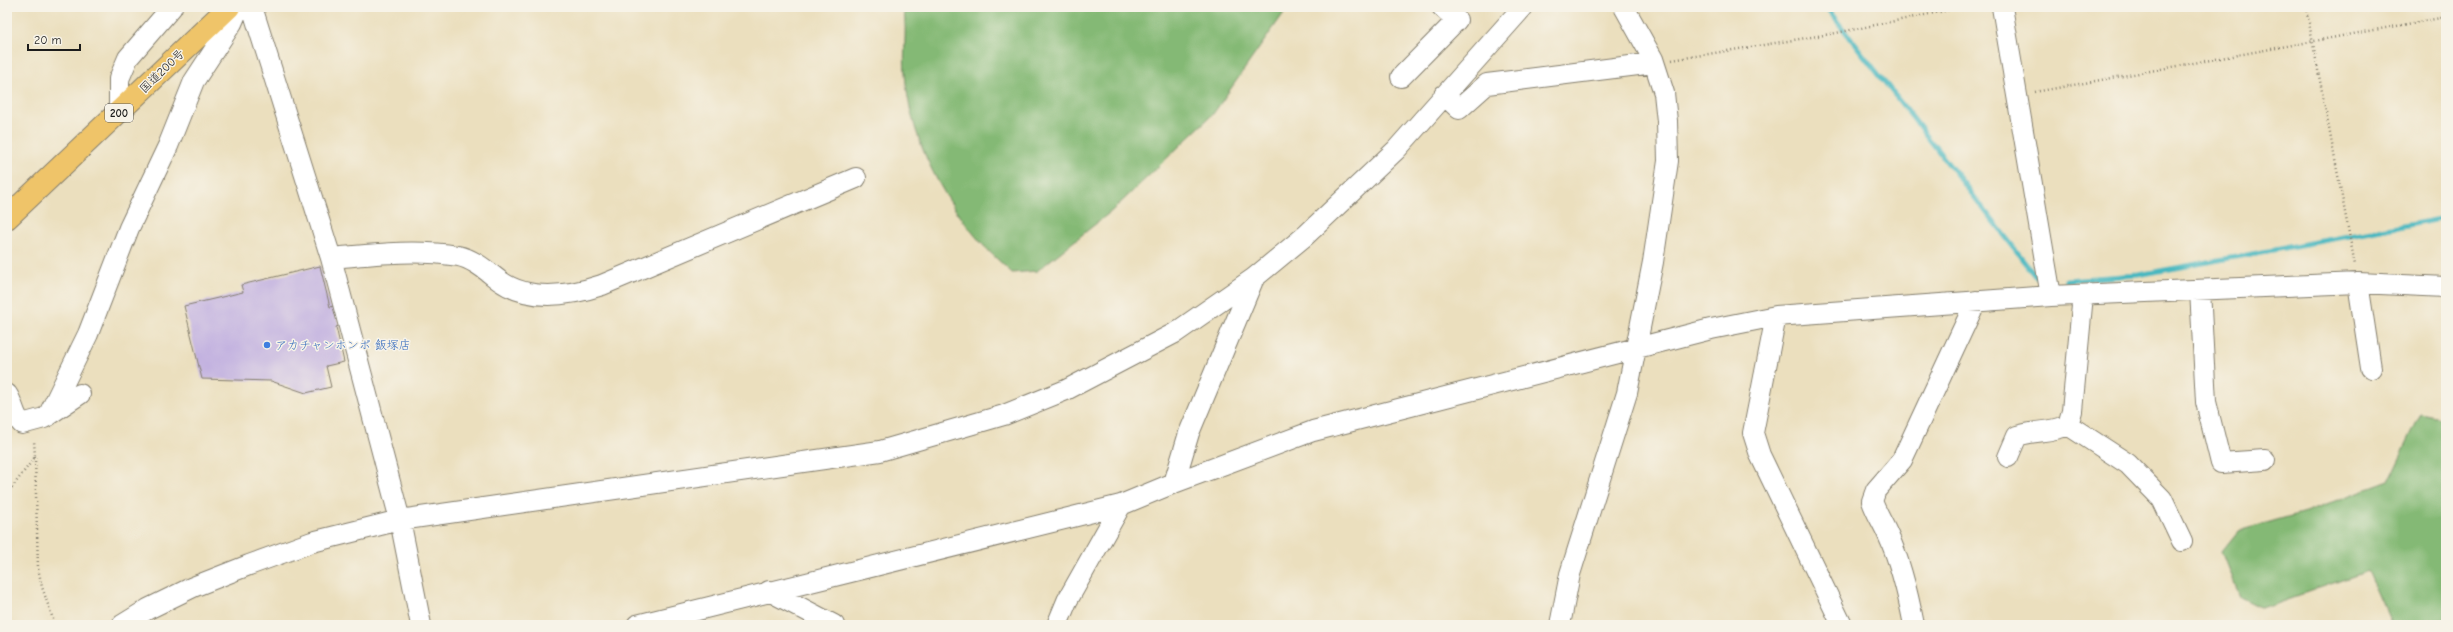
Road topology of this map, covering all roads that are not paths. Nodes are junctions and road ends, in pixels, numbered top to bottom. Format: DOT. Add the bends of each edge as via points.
graph roads {
  1 [pos="172,7"];
  2 [pos="229,7"];
  3 [pos="239,7"];
  4 [pos="252,7"];
  5 [pos="1442,7"];
  6 [pos="1523,7"];
  7 [pos="1624,7"];
  8 [pos="2002,7"];
  9 [pos="1654,63"];
  10 [pos="1401,78"];
  11 [pos="1444,96"];
  12 [pos="119,112"];
  13 [pos="856,178"];
  14 [pos="16,201"];
  15 [pos="7,218"];
  16 [pos="332,258"];
  17 [pos="1254,278"];
  18 [pos="2358,283"];
  19 [pos="2446,287"];
  20 [pos="2200,290"];
  21 [pos="2083,295"];
  22 [pos="2051,296"];
  23 [pos="1976,301"];
  24 [pos="1776,316"];
  25 [pos="1636,349"];
  26 [pos="2371,368"];
  27 [pos="7,394"];
  28 [pos="80,394"];
  29 [pos="40,419"];
  30 [pos="2068,425"];
  31 [pos="2008,457"];
  32 [pos="2265,460"];
  33 [pos="1174,483"];
  34 [pos="1121,505"];
  35 [pos="400,520"];
  36 [pos="2182,541"];
  37 [pos="769,591"];
  38 [pos="122,625"];
  39 [pos="422,625"];
  40 [pos="636,625"];
  41 [pos="834,625"];
  42 [pos="1057,625"];
  43 [pos="1560,625"];
  44 [pos="1842,625"];
  45 [pos="1914,625"];
  1 -- 12 [label="street" via="128,58 119,80"];
  2 -- 12 [label="highway, 国道200号 / 200"];
  3 -- 29 [label="street" via="232,23 194,81 168,146 129,228 88,334"];
  4 -- 16 [label="street"];
  5 -- 10 [label="street" via="1457,20"];
  6 -- 11 [label="street"];
  7 -- 9 [label="street"];
  8 -- 22 [label="street"];
  9 -- 11 [label="street" via="1487,84 1459,109"];
  9 -- 25 [label="street" via="1664,93 1668,161 1653,262"];
  11 -- 17 [label="street" via="1396,150 1344,201"];
  12 -- 14 [label="highway, 国道200号 / 200"];
  13 -- 16 [label="street" via="602,285 577,293 530,294 505,285 474,262 460,256 415,251"];
  14 -- 15 [label="highway, 国道200号 / 200"];
  16 -- 35 [label="street"];
  17 -- 33 [label="street" via="1189,433"];
  17 -- 35 [label="street" via="1175,333 1120,363 1059,393 1004,415 945,433 880,451"];
  18 -- 19 [label="street"];
  18 -- 20 [label="street"];
  18 -- 26 [label="street"];
  20 -- 21 [label="street"];
  20 -- 32 [label="street" via="2206,402 2221,463"];
  21 -- 22 [label="street"];
  21 -- 30 [label="street" via="2072,411"];
  22 -- 23 [label="street"];
  23 -- 24 [label="street"];
  23 -- 45 [label="street" via="1902,460 1876,490 1872,501 1877,517 1888,534 1904,580"];
  24 -- 25 [label="street" via="1711,329"];
  24 -- 44 [label="street" via="1753,434 1760,455"];
  25 -- 33 [label="street" via="1313,431"];
  25 -- 43 [label="street" via="1627,393 1570,574"];
  27 -- 29 [label="street" via="15,416 22,424"];
  28 -- 29 [label="street"];
  30 -- 31 [label="street" via="2059,430 2028,432 2017,436"];
  30 -- 36 [label="street" via="2128,464 2162,499"];
  33 -- 34 [label="street"];
  34 -- 37 [label="street"];
  34 -- 42 [label="street"];
  35 -- 38 [label="street" via="312,542 249,565 148,609"];
  35 -- 39 [label="street"];
  37 -- 40 [label="street"];
  37 -- 41 [label="street"];
}
